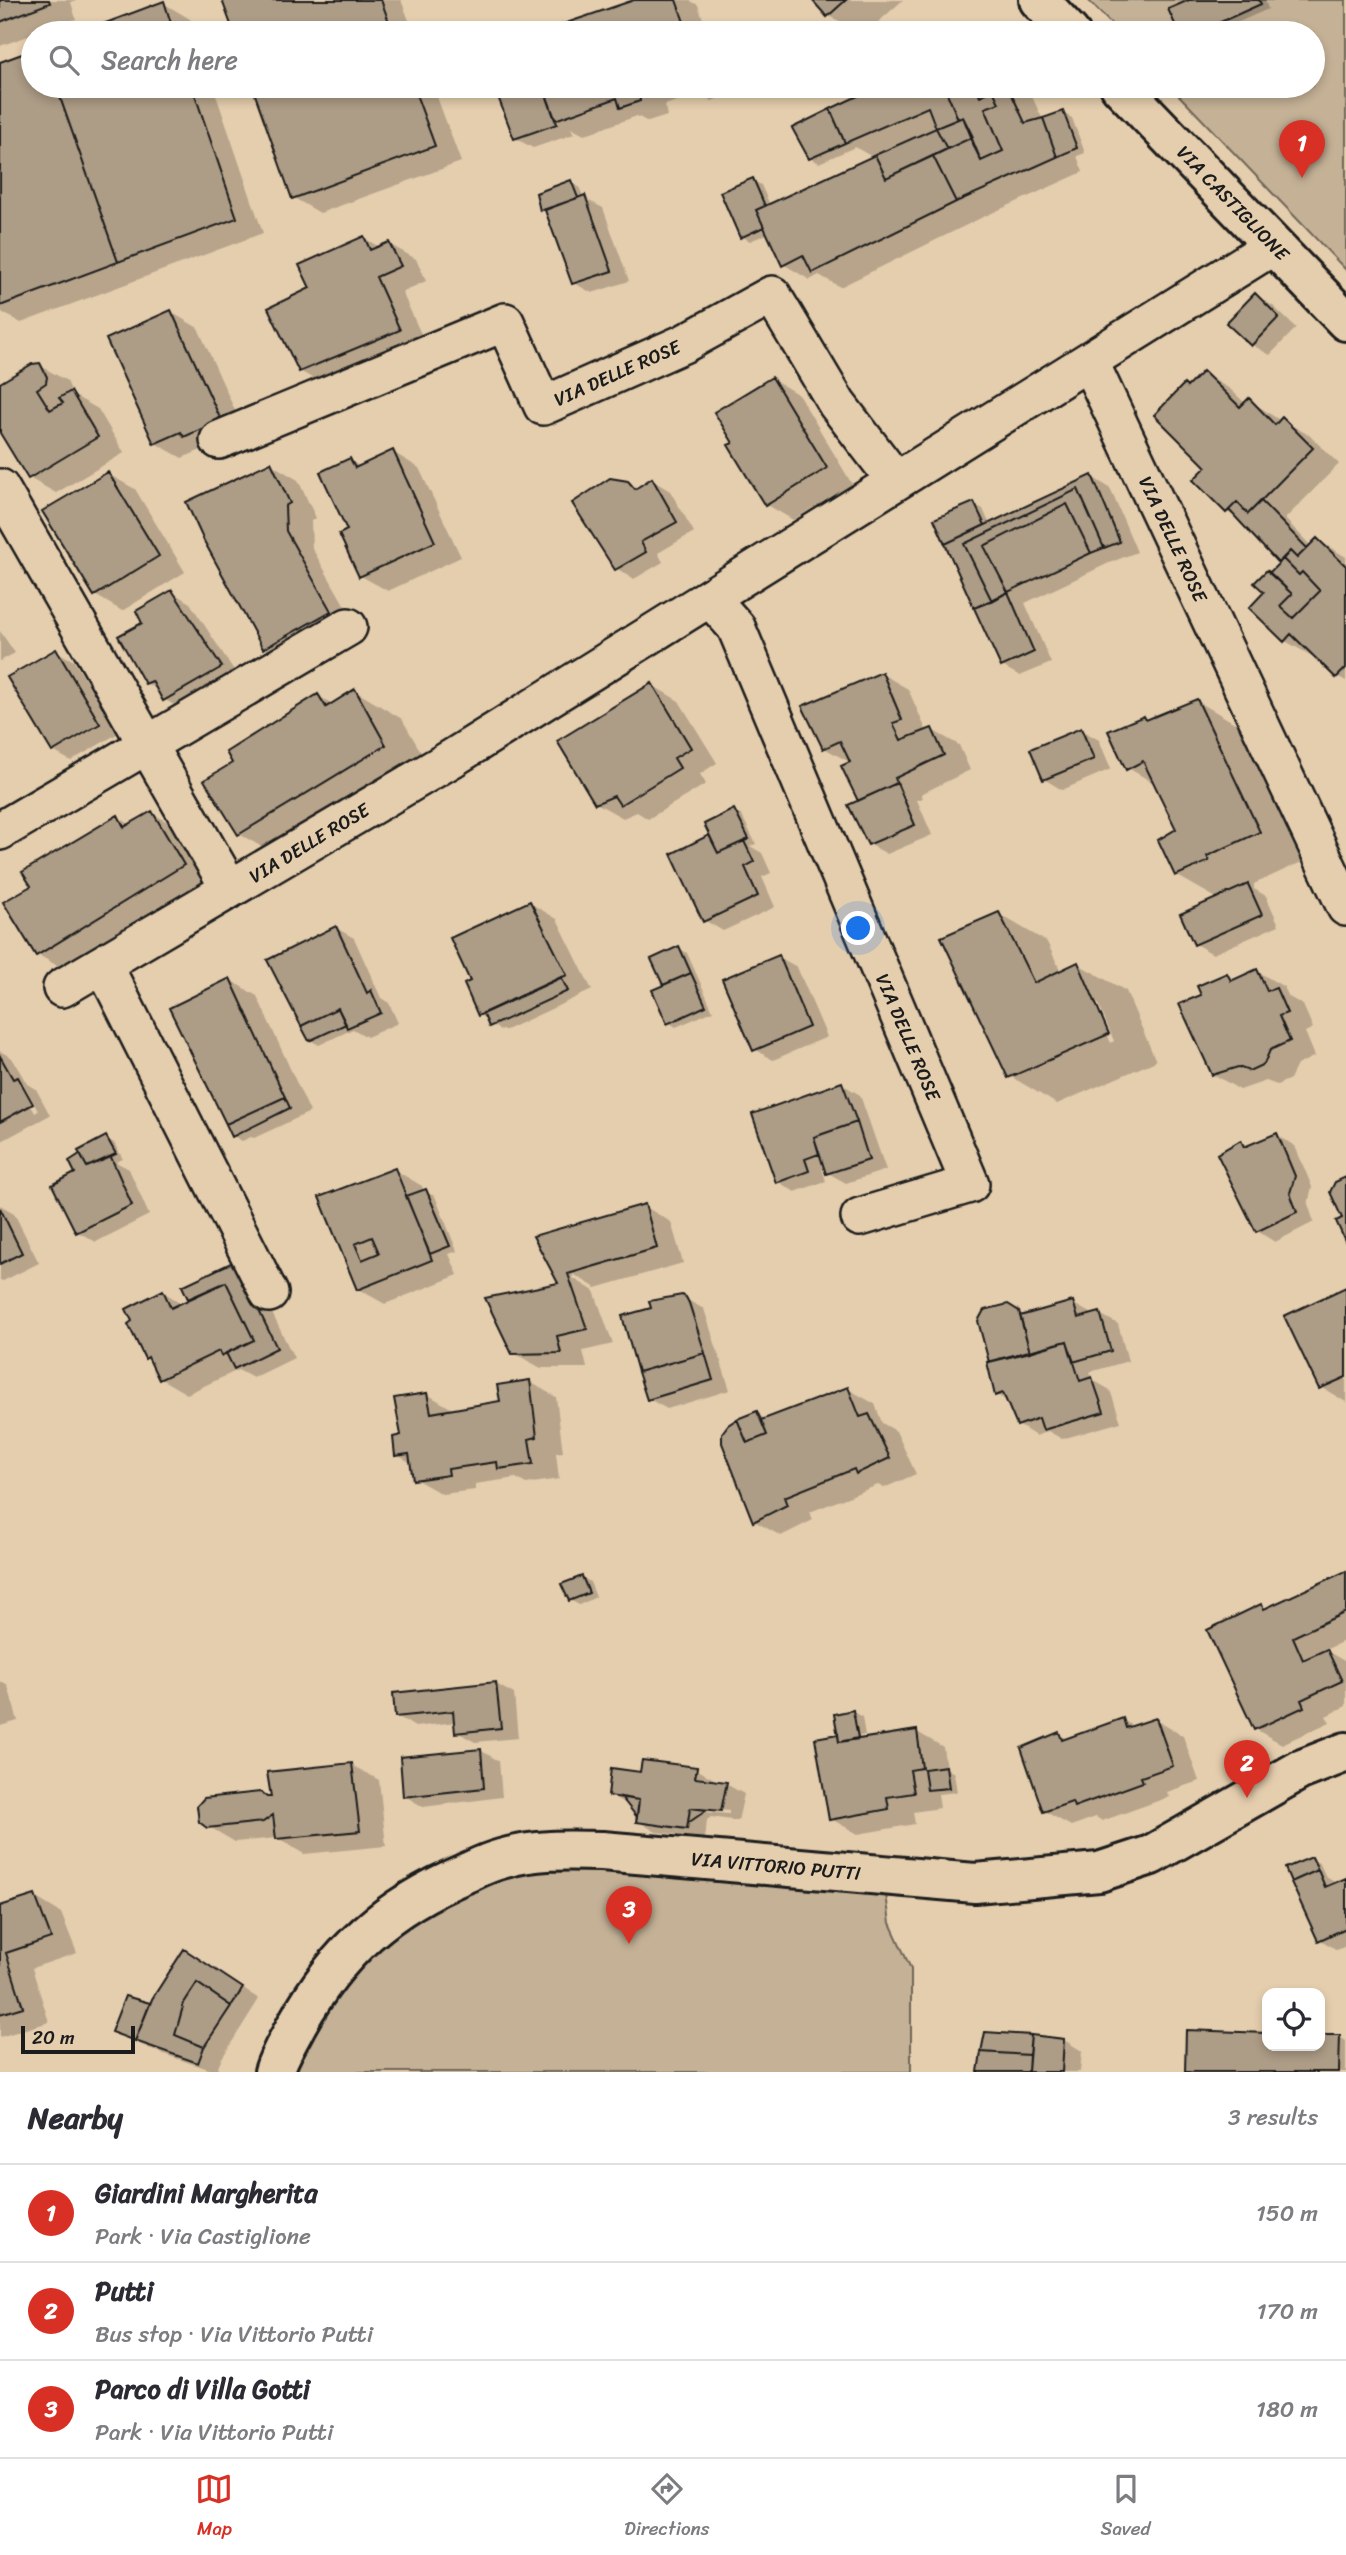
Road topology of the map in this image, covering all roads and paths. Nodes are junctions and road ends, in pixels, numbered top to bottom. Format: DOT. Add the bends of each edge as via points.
graph roads {
  1 [pos="1039,0"];
  2 [pos="1059,21"];
  3 [pos="1131,98"];
  4 [pos="1273,246"];
  5 [pos="1346,321"];
  6 [pos="1089,361"];
  7 [pos="219,440"];
  8 [pos="895,481"];
  9 [pos="0,488"];
  10 [pos="710,598"];
  11 [pos="348,627"];
  12 [pos="147,745"];
  13 [pos="0,831"];
  14 [pos="230,889"];
  15 [pos="1346,907"];
  16 [pos="103,964"];
  17 [pos="62,988"];
  18 [pos="860,1217"];
  19 [pos="269,1293"];
  20 [pos="1346,1752"];
  21 [pos="274,2072"];
  1 -- 2 [label="street"];
  3 -- 4 [label="street, VIA CASTIGLIONE"];
  4 -- 5 [label="street, VIA CASTIGLIONE"];
  4 -- 6 [label="street, VIA DELLE ROSE"];
  6 -- 8 [label="street, VIA DELLE ROSE"];
  6 -- 15 [label="street, VIA DELLE ROSE"];
  7 -- 8 [label="street, VIA DELLE ROSE" via="505,322 543,407 685,343 772,295 837,404"];
  8 -- 10 [label="street, VIA DELLE ROSE"];
  9 -- 12 [label="street, VIA DELLE ROSE"];
  10 -- 14 [label="street, VIA DELLE ROSE"];
  10 -- 18 [label="street, VIA DELLE ROSE" via="736,627 970,1184"];
  11 -- 12 [label="street"];
  12 -- 13 [label="street"];
  12 -- 14 [label="street, VIA DELLE ROSE"];
  14 -- 16 [label="street, VIA DELLE ROSE"];
  16 -- 17 [label="street, VIA DELLE ROSE"];
  16 -- 19 [label="street"];
  20 -- 21 [label="street, VIA VITTORIO PUTTI" via="1300,1770 1151,1855 1099,1872 975,1883 602,1851 550,1849 500,1859 444,1882 390,1913 348,1950 311,2000"];
}
